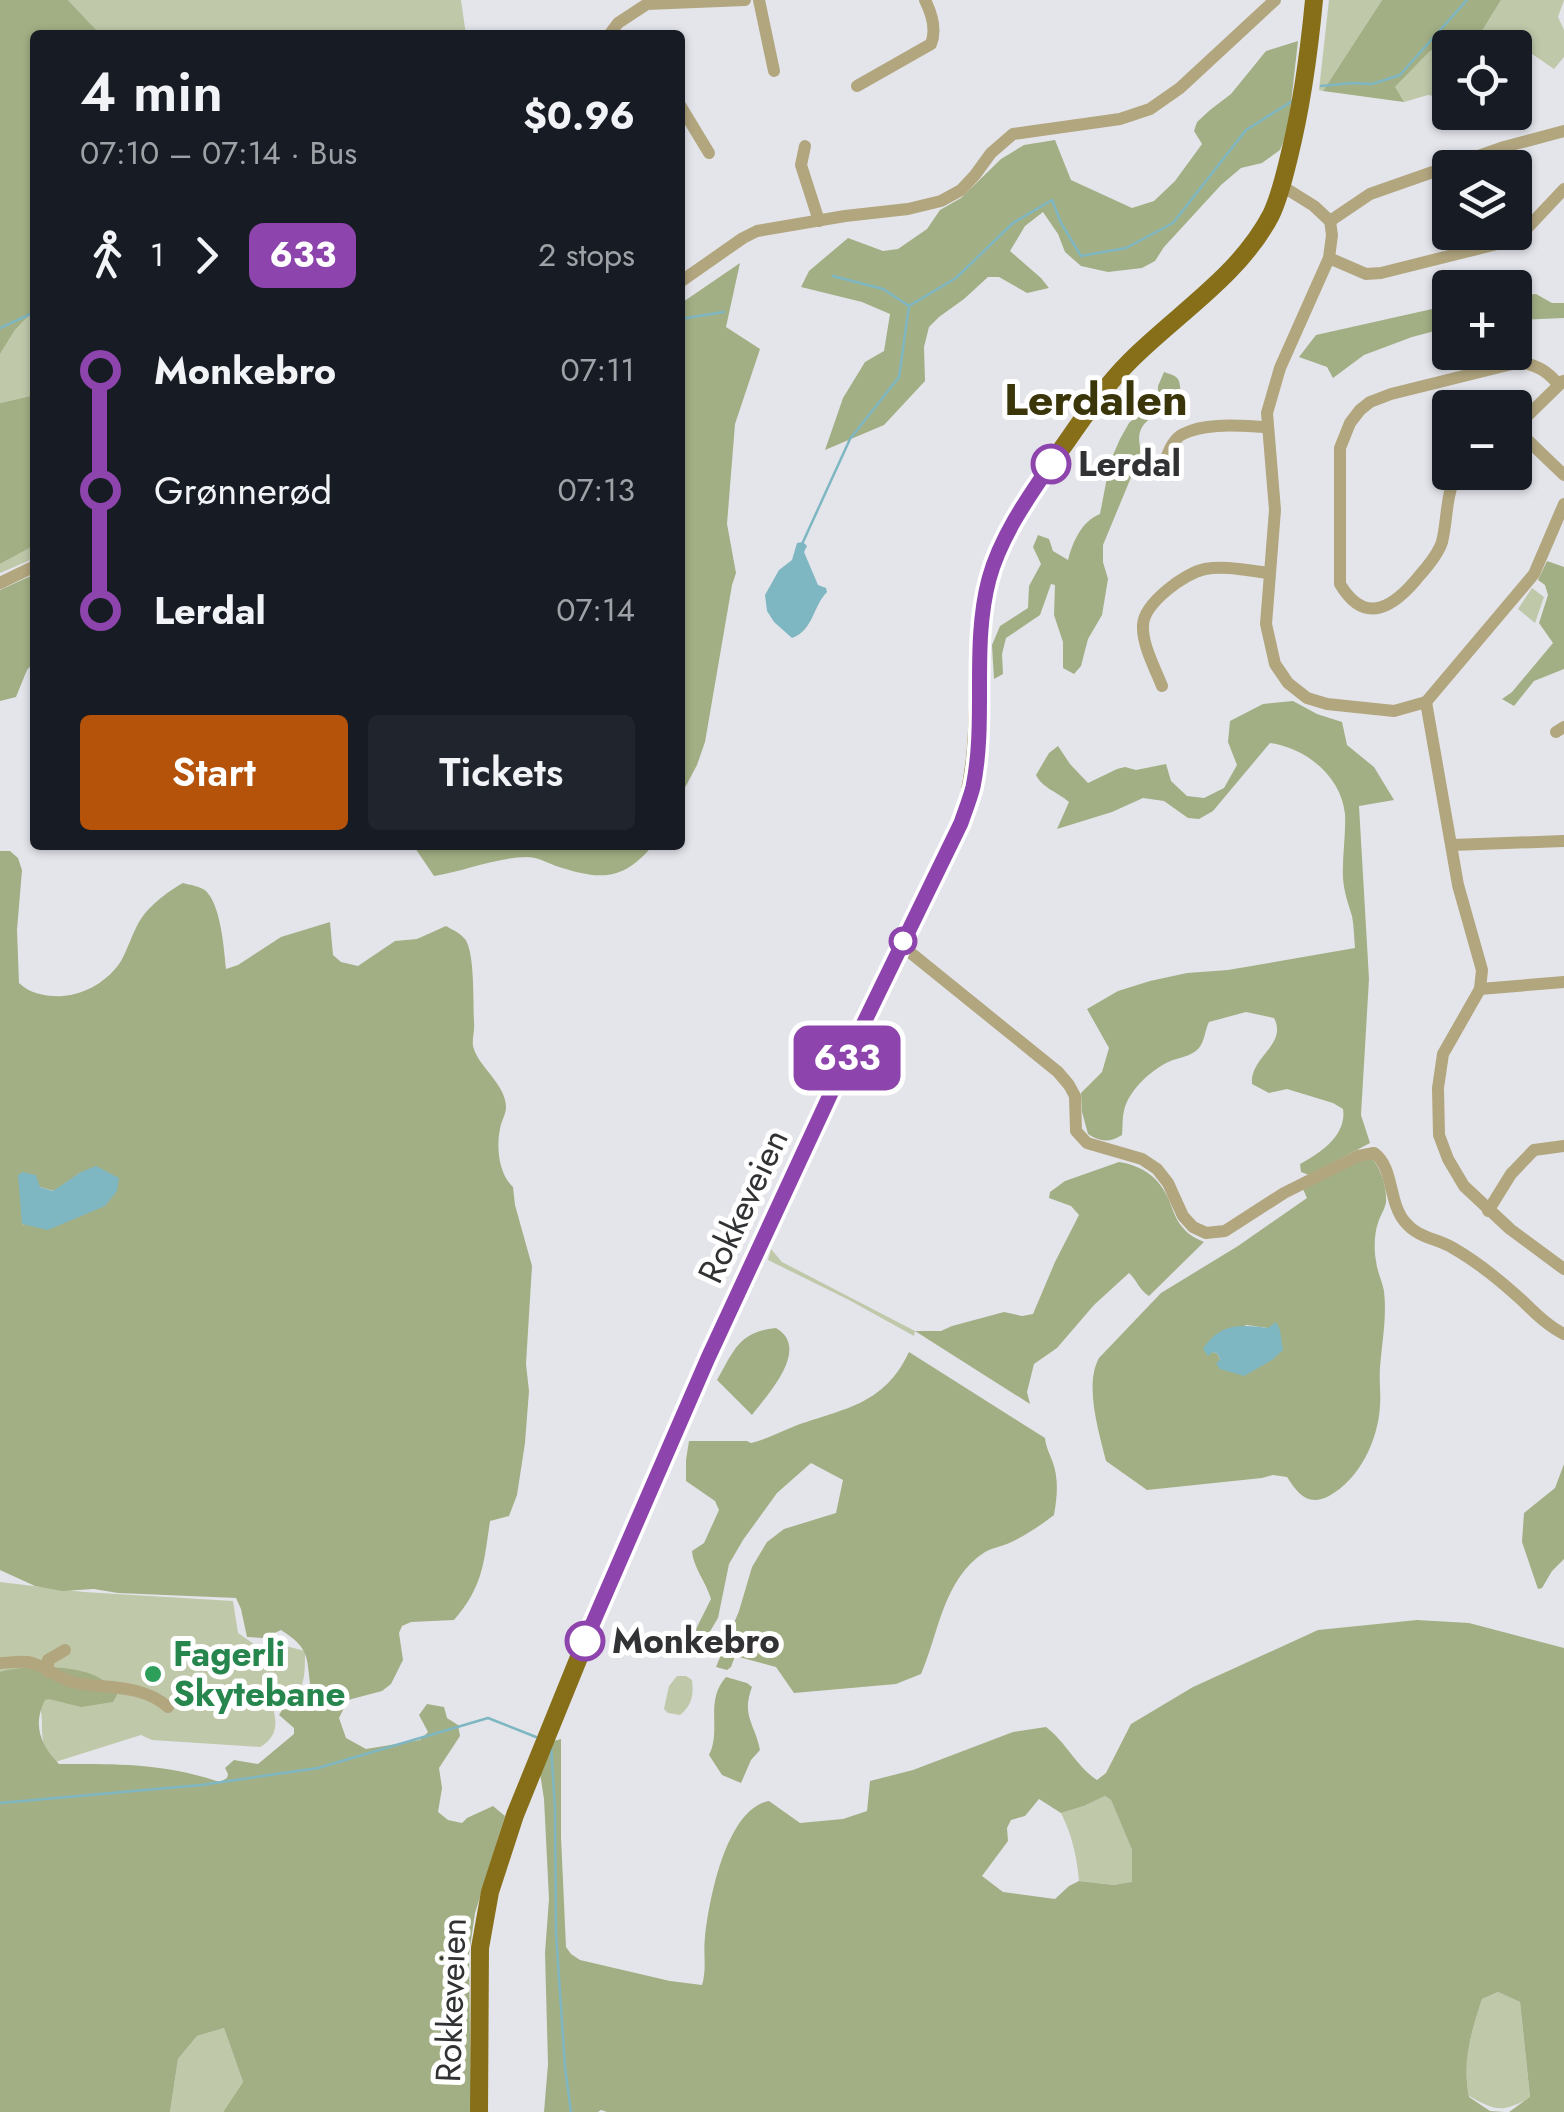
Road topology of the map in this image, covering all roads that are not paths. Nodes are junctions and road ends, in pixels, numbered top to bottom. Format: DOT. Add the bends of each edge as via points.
graph roads {
  1 [pos="745,0"];
  2 [pos="758,0"];
  3 [pos="924,0"];
  4 [pos="1275,0"];
  5 [pos="1314,0"];
  6 [pos="647,2"];
  7 [pos="613,30"];
  8 [pos="774,71"];
  9 [pos="857,86"];
  10 [pos="685,113"];
  11 [pos="1564,131"];
  12 [pos="805,146"];
  13 [pos="709,153"];
  14 [pos="1282,186"];
  15 [pos="1564,189"];
  16 [pos="818,221"];
  17 [pos="1330,221"];
  18 [pos="1329,258"];
  19 [pos="685,279"];
  20 [pos="1561,382"];
  21 [pos="1532,413"];
  22 [pos="1267,427"];
  23 [pos="1532,444"];
  24 [pos="1165,462"];
  25 [pos="1564,475"];
  26 [pos="1451,490"];
  27 [pos="1564,504"];
  28 [pos="30,568"];
  29 [pos="1269,573"];
  30 [pos="0,583"];
  31 [pos="1162,686"];
  32 [pos="1426,702"];
  33 [pos="1564,841"];
  34 [pos="1452,845"];
  35 [pos="901,945"];
  36 [pos="1564,982"];
  37 [pos="1480,989"];
  38 [pos="1564,1146"];
  39 [pos="1488,1211"];
  40 [pos="1564,1270"];
  41 [pos="1564,1334"];
  42 [pos="65,1650"];
  43 [pos="0,1663"];
  44 [pos="48,1672"];
  45 [pos="168,1707"];
  46 [pos="479,2112"];
  1 -- 6 [label="street"];
  2 -- 8 [label="street"];
  3 -- 9 [label="street" via="935,34 931,44"];
  4 -- 16 [label="street" via="1150,109 1013,134 961,190 941,202"];
  5 -- 14 [label="main road, Rokkeveien"];
  6 -- 7 [label="street"];
  10 -- 13 [label="street"];
  11 -- 17 [label="street" via="1370,194"];
  12 -- 16 [label="street" via="801,165"];
  14 -- 17 [label="street"];
  14 -- 35 [label="main road, Rokkeveien" via="1237,263 1105,388 1005,539 983,614 973,786"];
  15 -- 18 [label="street" via="1517,239 1381,273 1366,274"];
  16 -- 19 [label="street" via="751,233"];
  17 -- 18 [label="street"];
  18 -- 22 [label="street" via="1280,368"];
  20 -- 21 [label="street"];
  20 -- 26 [label="street" via="1520,362 1392,394 1360,410 1340,448 1340,584 1348,598 1374,608 1406,593 1441,545"];
  22 -- 24 [label="street" via="1180,435"];
  22 -- 29 [label="street" via="1275,510"];
  23 -- 25 [label="street"];
  27 -- 32 [label="street" via="1534,574"];
  28 -- 30 [label="street"];
  29 -- 31 [label="street" via="1201,570 1158,598 1143,622"];
  29 -- 32 [label="street" via="1266,624 1275,664 1298,692 1355,708 1394,711"];
  32 -- 34 [label="street"];
  33 -- 34 [label="street"];
  34 -- 37 [label="street" via="1482,970"];
  35 -- 41 [label="street" via="1058,1072 1075,1096 1076,1131 1087,1143 1158,1169 1183,1216 1199,1231 1226,1231 1284,1193 1374,1153 1384,1162 1394,1206 1406,1224 1452,1247"];
  35 -- 46 [label="main road, Rokkeveien" via="708,1358 496,1870 478,1981"];
  36 -- 37 [label="street"];
  37 -- 39 [label="street" via="1443,1054 1438,1113 1448,1158"];
  38 -- 39 [label="street" via="1534,1150"];
  39 -- 40 [label="street"];
  42 -- 44 [label="street" via="48,1660"];
  43 -- 44 [label="street" via="27,1661"];
  44 -- 45 [label="street" via="138,1691"];
}
